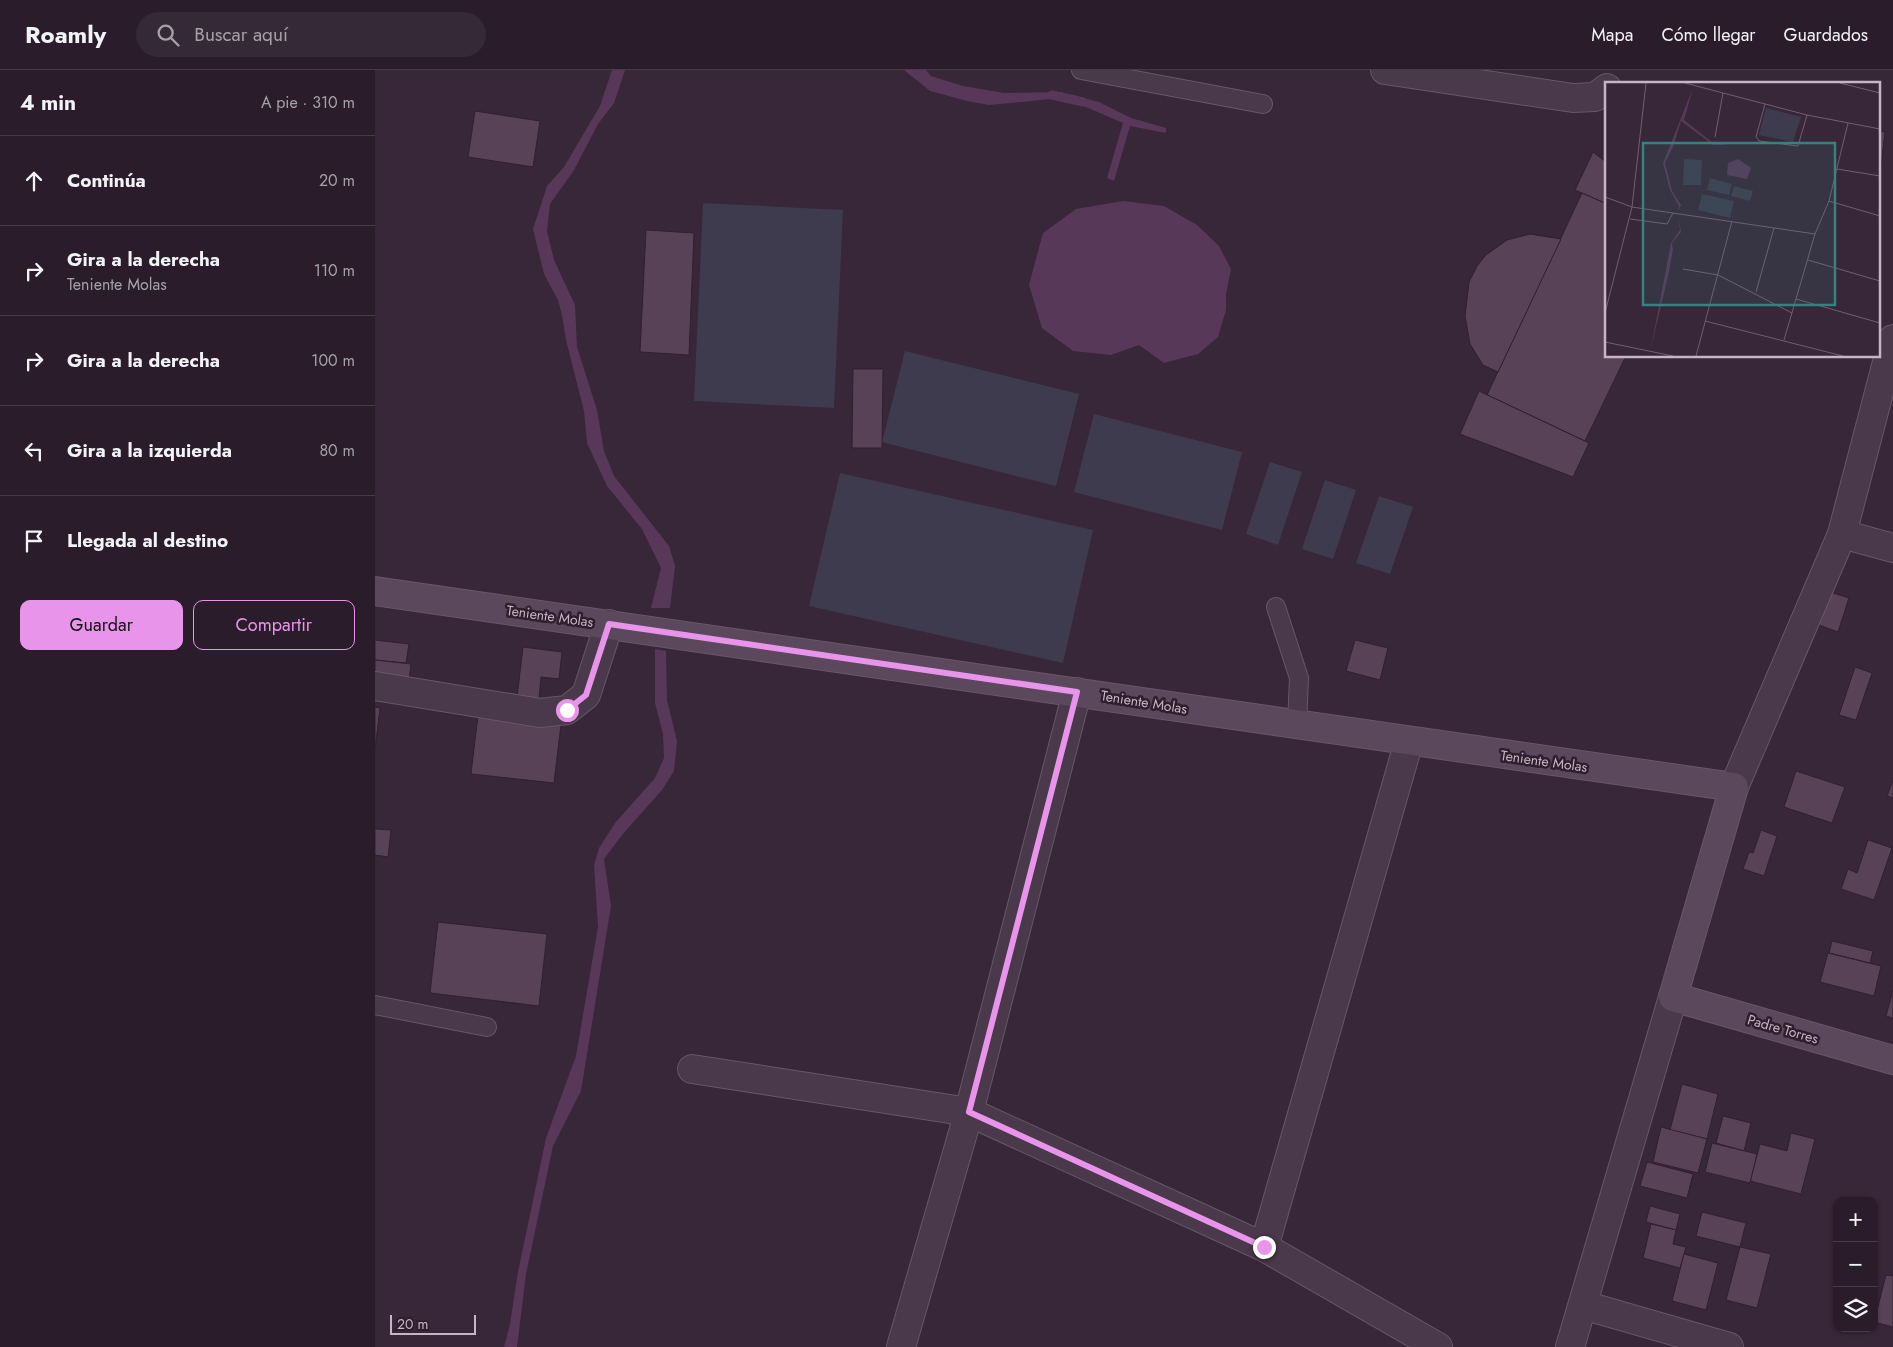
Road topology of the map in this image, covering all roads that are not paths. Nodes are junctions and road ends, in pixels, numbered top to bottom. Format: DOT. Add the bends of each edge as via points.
graph roads {
  1 [pos="1081,70"];
  2 [pos="1385,70"];
  3 [pos="1605,90"];
  4 [pos="1263,104"];
  5 [pos="1893,339"];
  6 [pos="1842,534"];
  7 [pos="1893,548"];
  8 [pos="375,590"];
  9 [pos="1276,607"];
  10 [pos="609,624"];
  11 [pos="375,686"];
  12 [pos="1077,692"];
  13 [pos="1297,725"];
  14 [pos="1409,742"];
  15 [pos="1734,787"];
  16 [pos="1673,998"];
  17 [pos="375,1006"];
  18 [pos="487,1027"];
  19 [pos="1893,1060"];
  20 [pos="692,1068"];
  21 [pos="969,1112"];
  22 [pos="1264,1247"];
  23 [pos="1583,1305"];
  24 [pos="901,1347"];
  25 [pos="1438,1347"];
  26 [pos="1570,1347"];
  27 [pos="1729,1347"];
  1 -- 4 [label="lane"];
  2 -- 3 [label="street" via="1573,98 1595,97"];
  5 -- 6 [label="street"];
  6 -- 7 [label="street"];
  6 -- 15 [label="street"];
  8 -- 10 [label="street, Teniente Molas"];
  9 -- 13 [label="lane" via="1299,678"];
  10 -- 11 [label="street" via="586,695 567,710 540,713"];
  10 -- 12 [label="street, Teniente Molas"];
  12 -- 13 [label="street, Teniente Molas"];
  12 -- 21 [label="street"];
  13 -- 14 [label="street, Teniente Molas"];
  14 -- 15 [label="street, Teniente Molas"];
  14 -- 22 [label="street"];
  15 -- 16 [label="street"];
  16 -- 19 [label="street, Padre Torres"];
  16 -- 23 [label="street"];
  17 -- 18 [label="lane"];
  20 -- 21 [label="street"];
  21 -- 22 [label="street"];
  21 -- 24 [label="street"];
  22 -- 25 [label="street"];
  23 -- 26 [label="street"];
  23 -- 27 [label="street"];
}
